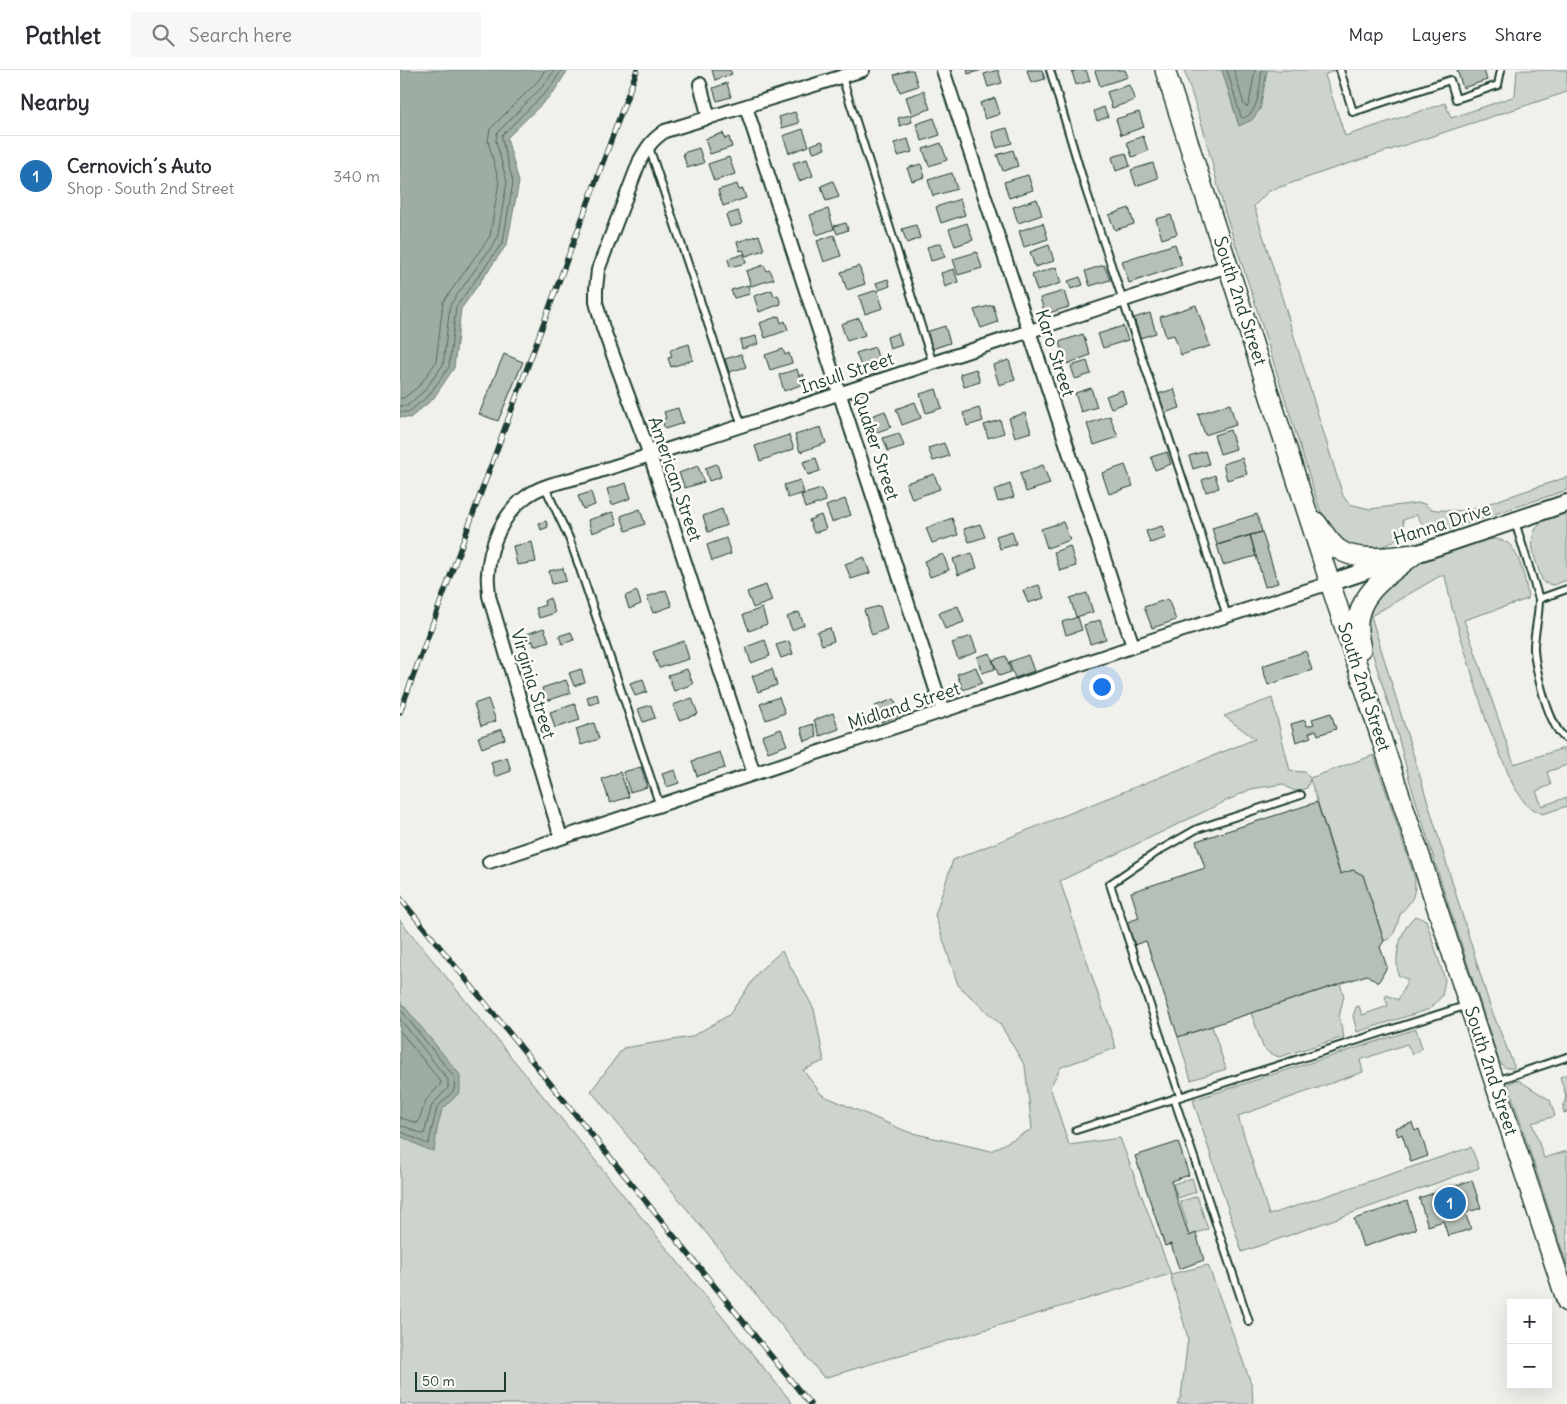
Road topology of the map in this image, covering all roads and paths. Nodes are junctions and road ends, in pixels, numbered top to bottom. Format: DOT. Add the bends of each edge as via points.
graph roads {
  1 [pos="863,70"];
  2 [pos="943,70"];
  3 [pos="1050,70"];
  4 [pos="1340,70"];
  5 [pos="1501,70"];
  6 [pos="1166,71"];
  7 [pos="840,73"];
  8 [pos="700,84"];
  9 [pos="746,107"];
  10 [pos="709,118"];
  11 [pos="648,145"];
  12 [pos="1228,266"];
  13 [pos="1123,301"];
  14 [pos="1030,332"];
  15 [pos="933,364"];
  16 [pos="840,394"];
  17 [pos="742,426"];
  18 [pos="650,455"];
  19 [pos="545,487"];
  20 [pos="1567,503"];
  21 [pos="1306,507"];
  22 [pos="1514,521"];
  23 [pos="496,539"];
  24 [pos="1415,554"];
  25 [pos="1330,582"];
  26 [pos="1567,589"];
  27 [pos="1539,599"];
  28 [pos="1227,616"];
  29 [pos="1132,646"];
  30 [pos="943,711"];
  31 [pos="1373,713"];
  32 [pos="1567,739"];
  33 [pos="754,774"];
  34 [pos="1301,794"];
  35 [pos="660,806"];
  36 [pos="561,838"];
  37 [pos="489,862"];
  38 [pos="1469,1005"];
  39 [pos="1567,1057"];
  40 [pos="1494,1082"];
  41 [pos="1177,1097"];
  42 [pos="1076,1130"];
  43 [pos="1567,1302"];
  44 [pos="1248,1322"];
  1 -- 7 [label="street"];
  2 -- 14 [label="street, Karo Street"];
  3 -- 13 [label="lane"];
  4 -- 5 [label="lane" via="1353,112 1450,80 1456,99 1498,85"];
  6 -- 12 [label="main road, South 2nd Street"];
  7 -- 9 [label="street"];
  7 -- 15 [label="lane"];
  8 -- 10 [label="street"];
  9 -- 10 [label="street"];
  9 -- 16 [label="street, Quaker Street"];
  10 -- 11 [label="street" via="665,131"];
  11 -- 17 [label="lane"];
  11 -- 18 [label="street, American Street" via="598,270 596,302 614,361"];
  12 -- 13 [label="street, Insull Street"];
  12 -- 21 [label="main road, South 2nd Street"];
  13 -- 14 [label="street, Insull Street"];
  13 -- 28 [label="lane"];
  14 -- 15 [label="street, Insull Street"];
  14 -- 29 [label="street, Karo Street"];
  15 -- 16 [label="street, Insull Street"];
  16 -- 17 [label="street, Insull Street"];
  16 -- 30 [label="street, Quaker Street"];
  17 -- 18 [label="street, Insull Street"];
  18 -- 19 [label="street, Insull Street"];
  18 -- 33 [label="street, American Street"];
  19 -- 23 [label="street, Insull Street" via="512,509"];
  19 -- 35 [label="lane" via="569,538"];
  20 -- 22 [label="street, Hanna Drive"];
  21 -- 24 [label="main road" via="1328,539 1350,555"];
  21 -- 25 [label="main road, South 2nd Street"];
  22 -- 24 [label="street, Hanna Drive"];
  22 -- 27 [label="lane"];
  23 -- 36 [label="street, Virginia Street" via="488,575 492,607"];
  24 -- 25 [label="street, Hanna Drive"];
  24 -- 31 [label="main road" via="1376,585 1362,605 1358,628"];
  25 -- 28 [label="street, Midland Street"];
  25 -- 31 [label="main road, South 2nd Street"];
  26 -- 27 [label="lane"];
  27 -- 32 [label="lane" via="1534,647 1537,674 1550,717 1562,737"];
  28 -- 29 [label="street, Midland Street"];
  29 -- 30 [label="street, Midland Street"];
  30 -- 33 [label="street, Midland Street"];
  31 -- 38 [label="main road, South 2nd Street"];
  33 -- 35 [label="street, Midland Street"];
  34 -- 41 [label="lane" via="1198,829 1110,884"];
  35 -- 36 [label="street, Midland Street"];
  36 -- 37 [label="street, Midland Street"];
  38 -- 40 [label="main road, South 2nd Street"];
  38 -- 41 [label="lane"];
  39 -- 40 [label="lane"];
  40 -- 43 [label="main road, South 2nd Street"];
  41 -- 42 [label="lane"];
  41 -- 44 [label="lane"];
}
